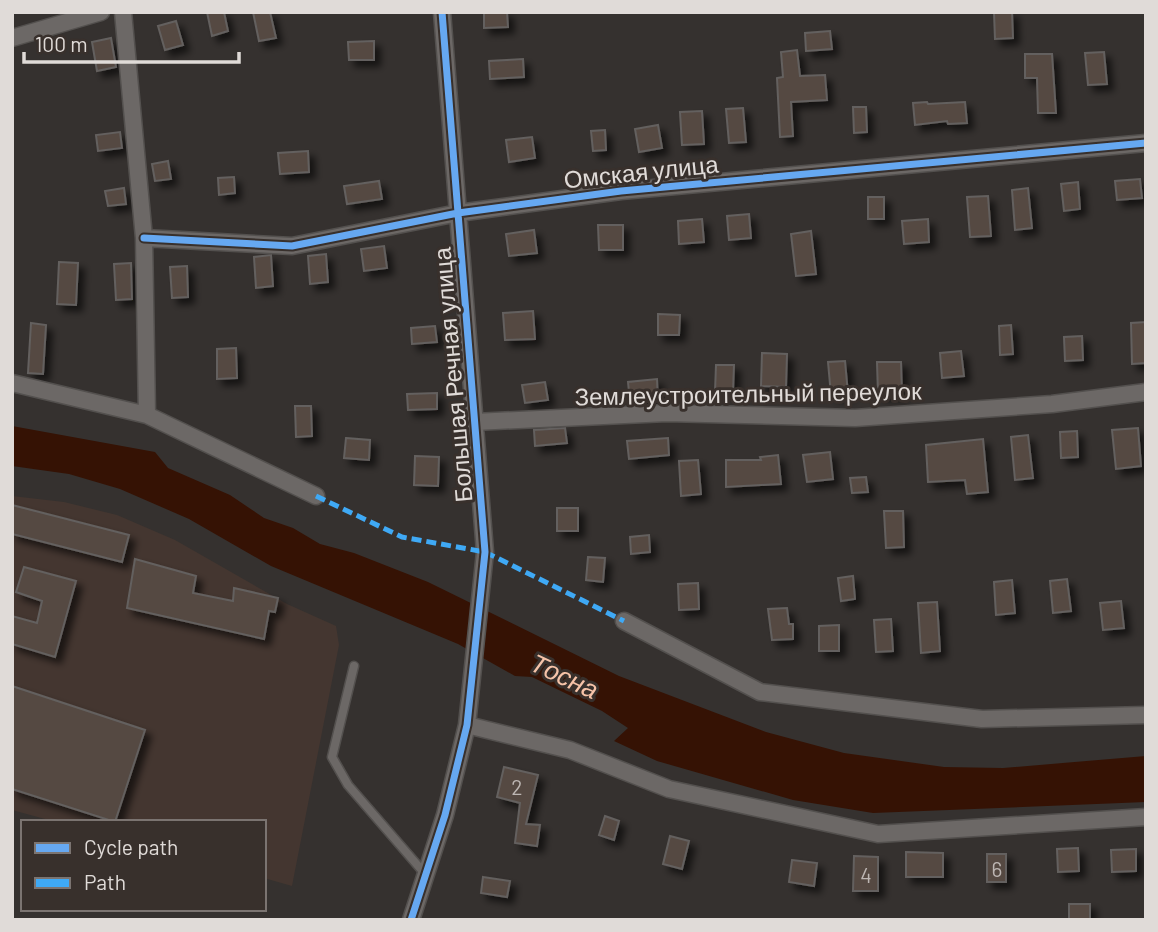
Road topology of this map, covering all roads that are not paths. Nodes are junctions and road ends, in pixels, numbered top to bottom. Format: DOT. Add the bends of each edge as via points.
graph roads {
  1 [pos="101,12"];
  2 [pos="123,12"];
  3 [pos="442,12"];
  4 [pos="12,38"];
  5 [pos="1146,143"];
  6 [pos="458,213"];
  7 [pos="144,238"];
  8 [pos="12,383"];
  9 [pos="1146,392"];
  10 [pos="147,415"];
  11 [pos="475,422"];
  12 [pos="316,496"];
  13 [pos="624,621"];
  14 [pos="354,666"];
  15 [pos="1146,715"];
  16 [pos="467,726"];
  17 [pos="1146,817"];
  18 [pos="426,876"];
  19 [pos="411,920"];
  1 -- 4 [label="street"];
  2 -- 7 [label="street"];
  3 -- 6 [label="street, Большая Речная улица"];
  5 -- 6 [label="street, Омская улица" via="621,191"];
  6 -- 7 [label="street, Омская улица" via="292,246"];
  6 -- 11 [label="street, Большая Речная улица"];
  7 -- 10 [label="street"];
  8 -- 10 [label="street"];
  9 -- 11 [label="street, Землеустроительный переулок" via="1052,404 855,418 667,414"];
  10 -- 12 [label="street"];
  11 -- 16 [label="street, Большая Речная улица" via="484,567"];
  13 -- 15 [label="street" via="760,692 982,719"];
  14 -- 18 [label="lane" via="332,757 348,785"];
  16 -- 17 [label="street" via="570,750 669,789 878,834"];
  16 -- 18 [label="street, Большая Речная улица"];
  18 -- 19 [label="street, Большая Речная улица"];
}
